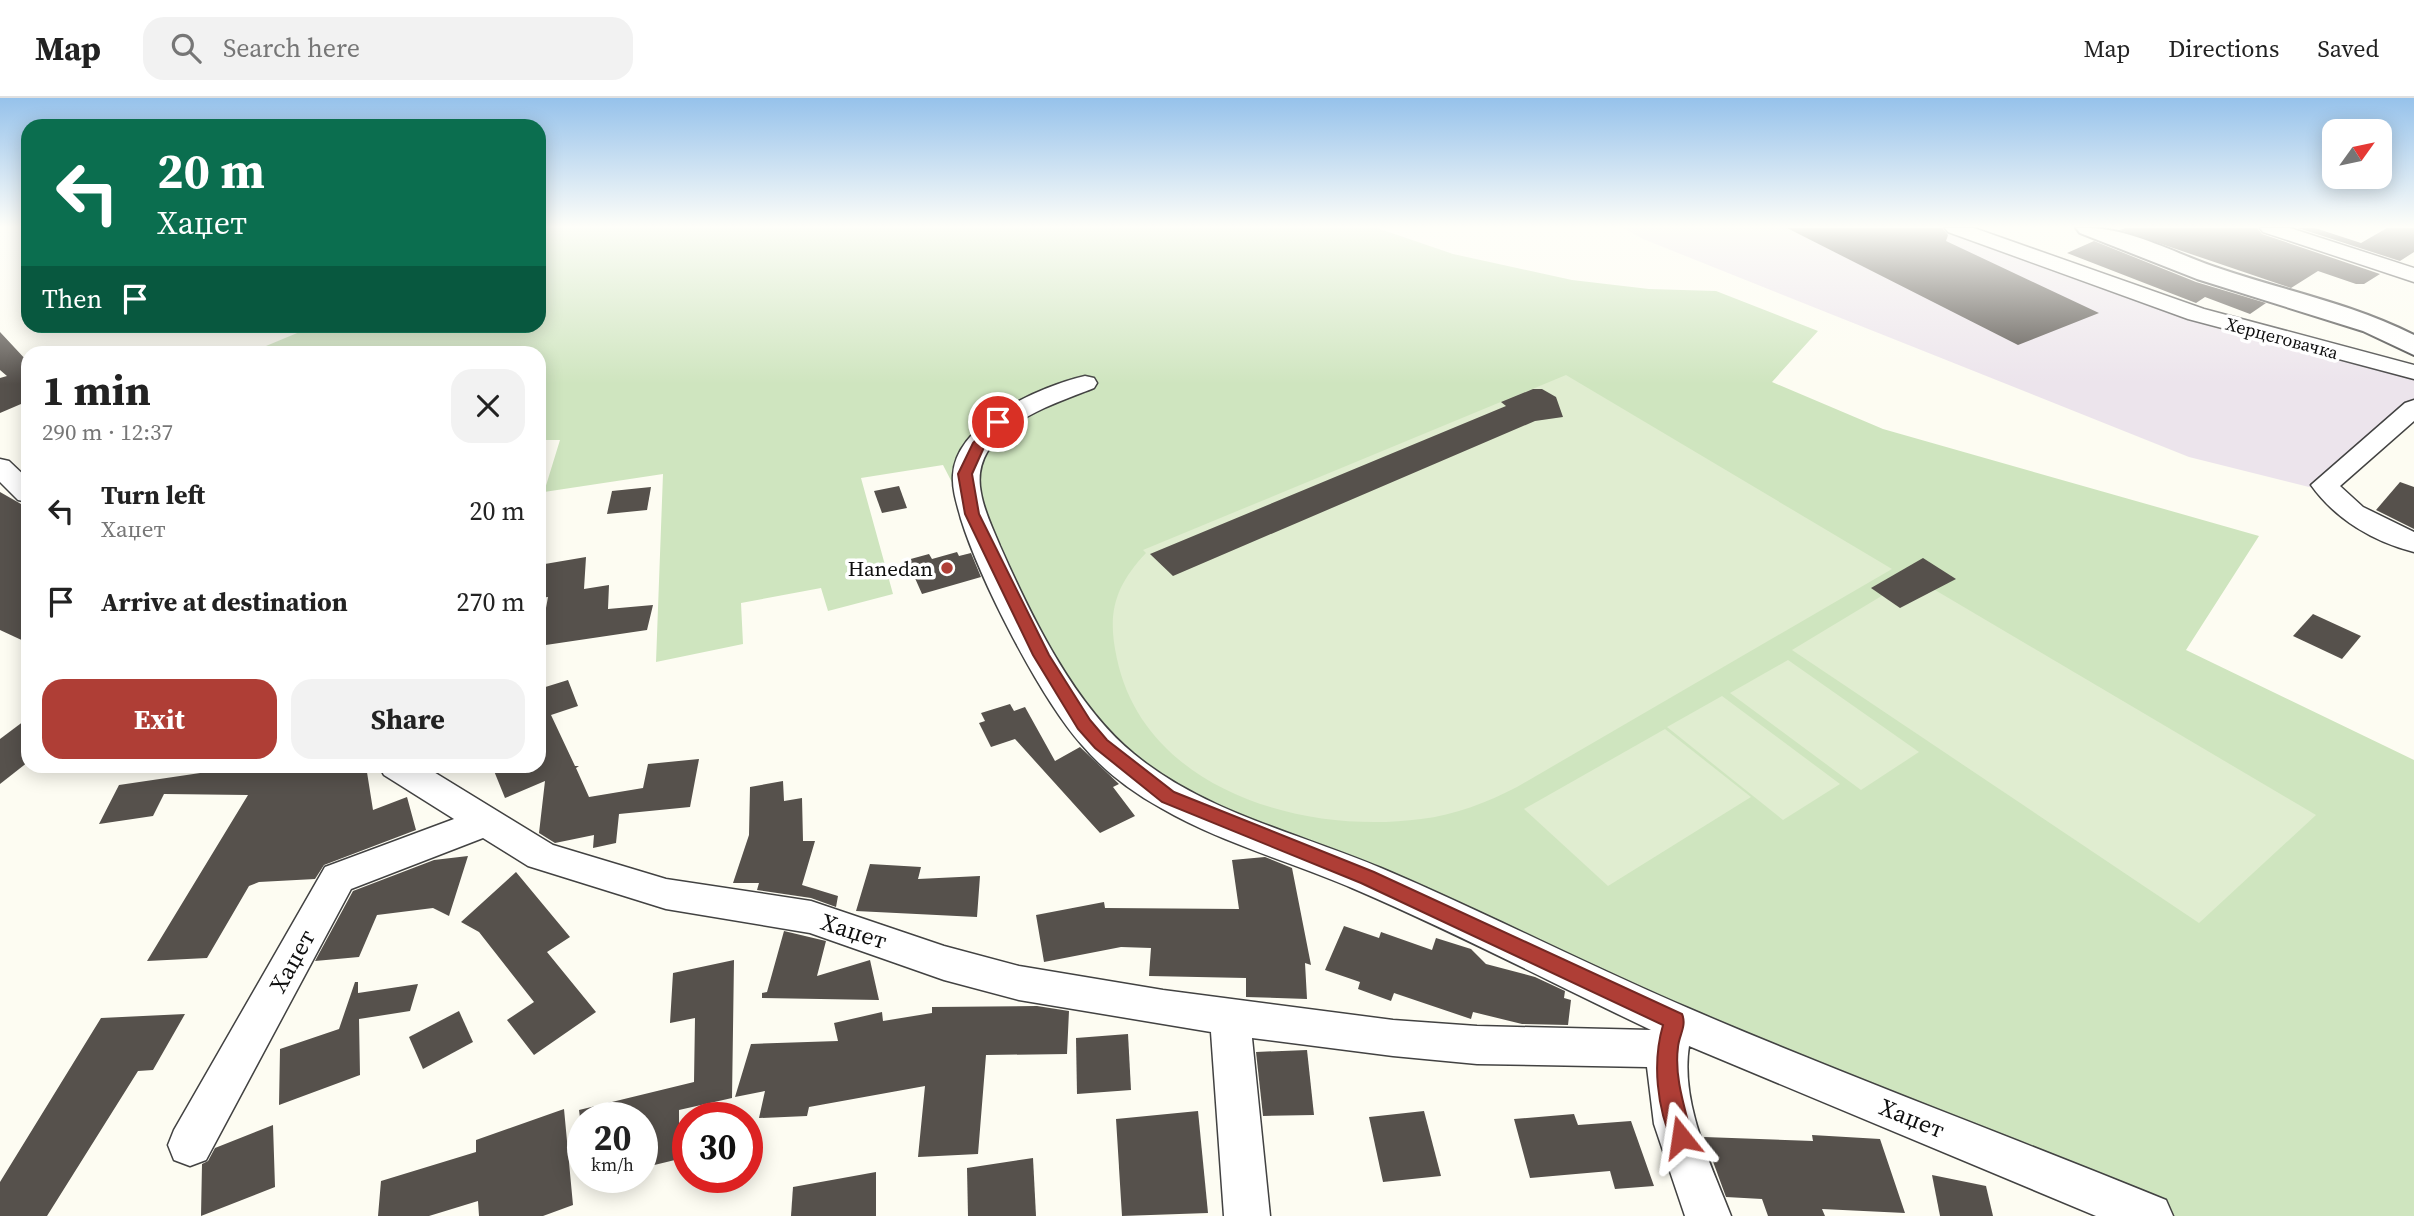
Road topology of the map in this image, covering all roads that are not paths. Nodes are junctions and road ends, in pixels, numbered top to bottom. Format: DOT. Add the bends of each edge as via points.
graph roads {
  1 [pos="2101,280"];
  2 [pos="2229,280"];
  3 [pos="2414,346"];
  4 [pos="2414,372"];
  5 [pos="1085,383"];
  6 [pos="2414,408"];
  7 [pos="0,467"];
  8 [pos="21,487"];
  9 [pos="2414,543"];
  10 [pos="407,773"];
  11 [pos="486,822"];
  12 [pos="1230,1018"];
  13 [pos="1671,1034"];
  14 [pos="190,1145"];
  15 [pos="1247,1216"];
  16 [pos="1708,1216"];
  17 [pos="2150,1216"];
  1 -- 4 [label="street, Херцеговачка" via="2196,314"];
  2 -- 3 [label="street" via="2373,326"];
  5 -- 13 [label="street, Хаџет" via="998,422 979,443 965,474 972,514 998,572 1041,655 1101,744 1168,797 1367,878"];
  6 -- 9 [label="street" via="2325,485 2359,515"];
  7 -- 8 [label="street"];
  10 -- 11 [label="street, Хаџет"];
  11 -- 12 [label="street, Хаџет" via="541,856 666,894 811,917 944,963 1019,983"];
  11 -- 14 [label="street, Хаџет" via="338,878"];
  12 -- 13 [label="street, Хаџет" via="1478,1045 1632,1050"];
  12 -- 15 [label="street"];
  13 -- 16 [label="street" via="1668,1085"];
  13 -- 17 [label="street, Хаџет"];
}
